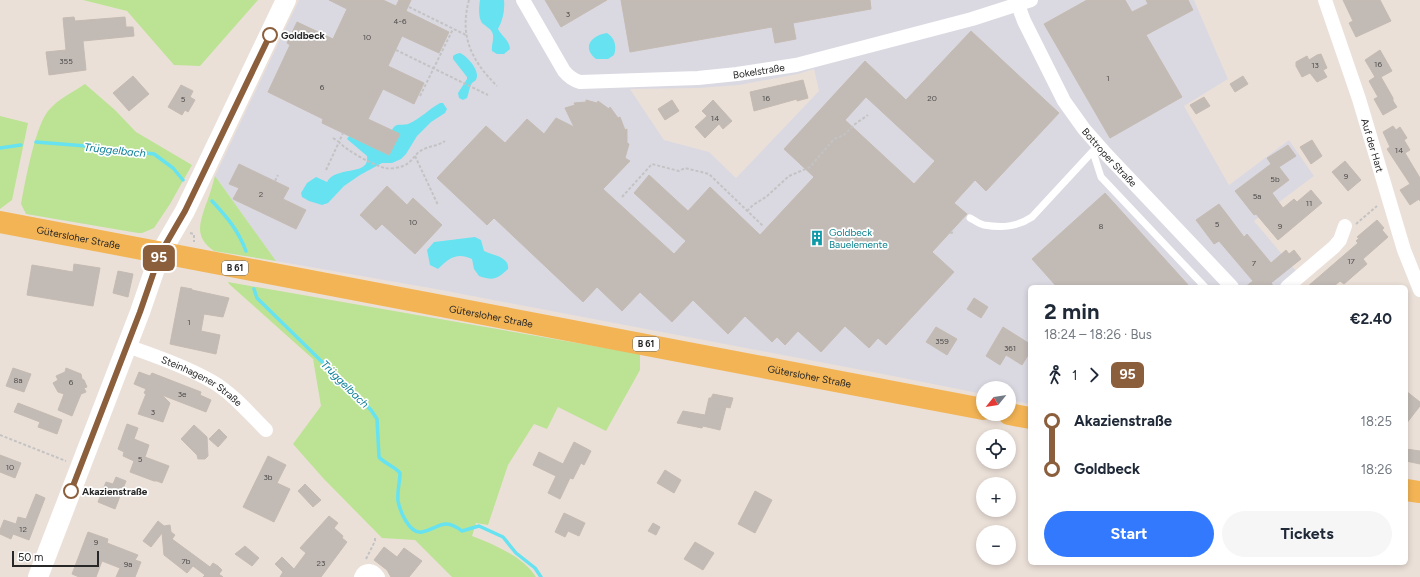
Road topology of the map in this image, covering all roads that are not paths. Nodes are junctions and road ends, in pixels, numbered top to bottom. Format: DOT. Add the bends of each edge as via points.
graph roads {
  1 [pos="286,0"];
  2 [pos="523,0"];
  3 [pos="1325,0"];
  4 [pos="1024,2"];
  5 [pos="1096,149"];
  6 [pos="970,218"];
  7 [pos="0,222"];
  8 [pos="1345,226"];
  9 [pos="160,254"];
  10 [pos="1203,285"];
  11 [pos="1230,285"];
  12 [pos="1289,285"];
  13 [pos="1420,290"];
  14 [pos="127,346"];
  15 [pos="976,408"];
  16 [pos="1016,415"];
  17 [pos="1028,418"];
  18 [pos="266,430"];
  19 [pos="1408,490"];
  20 [pos="1420,492"];
  21 [pos="362,575"];
  22 [pos="38,577"];
  23 [pos="378,577"];
  1 -- 9 [label="main road" via="185,211"];
  2 -- 4 [label="street, Bokelstraße" via="564,71 569,77 580,82 698,78 796,65 956,23"];
  3 -- 13 [label="street, Auf der Hart" via="1360,99 1404,250"];
  4 -- 5 [label="street, Bottroper Straße" via="1024,21 1064,101"];
  5 -- 6 [label="lane" via="1032,217 1021,224 983,225"];
  5 -- 10 [label="lane" via="1101,177"];
  5 -- 11 [label="street, Bottroper Straße"];
  7 -- 9 [label="main road, Gütersloher Straße / B 61"];
  8 -- 12 [label="street" via="1344,234 1334,247"];
  9 -- 14 [label="main road"];
  9 -- 15 [label="main road, Gütersloher Straße / B 61"];
  14 -- 18 [label="street, Steinhagener Straße" via="213,382"];
  14 -- 22 [label="main road"];
  16 -- 17 [label="main road"];
  19 -- 20 [label="main road"];
  21 -- 23 [label="street" via="371,571"];
}
